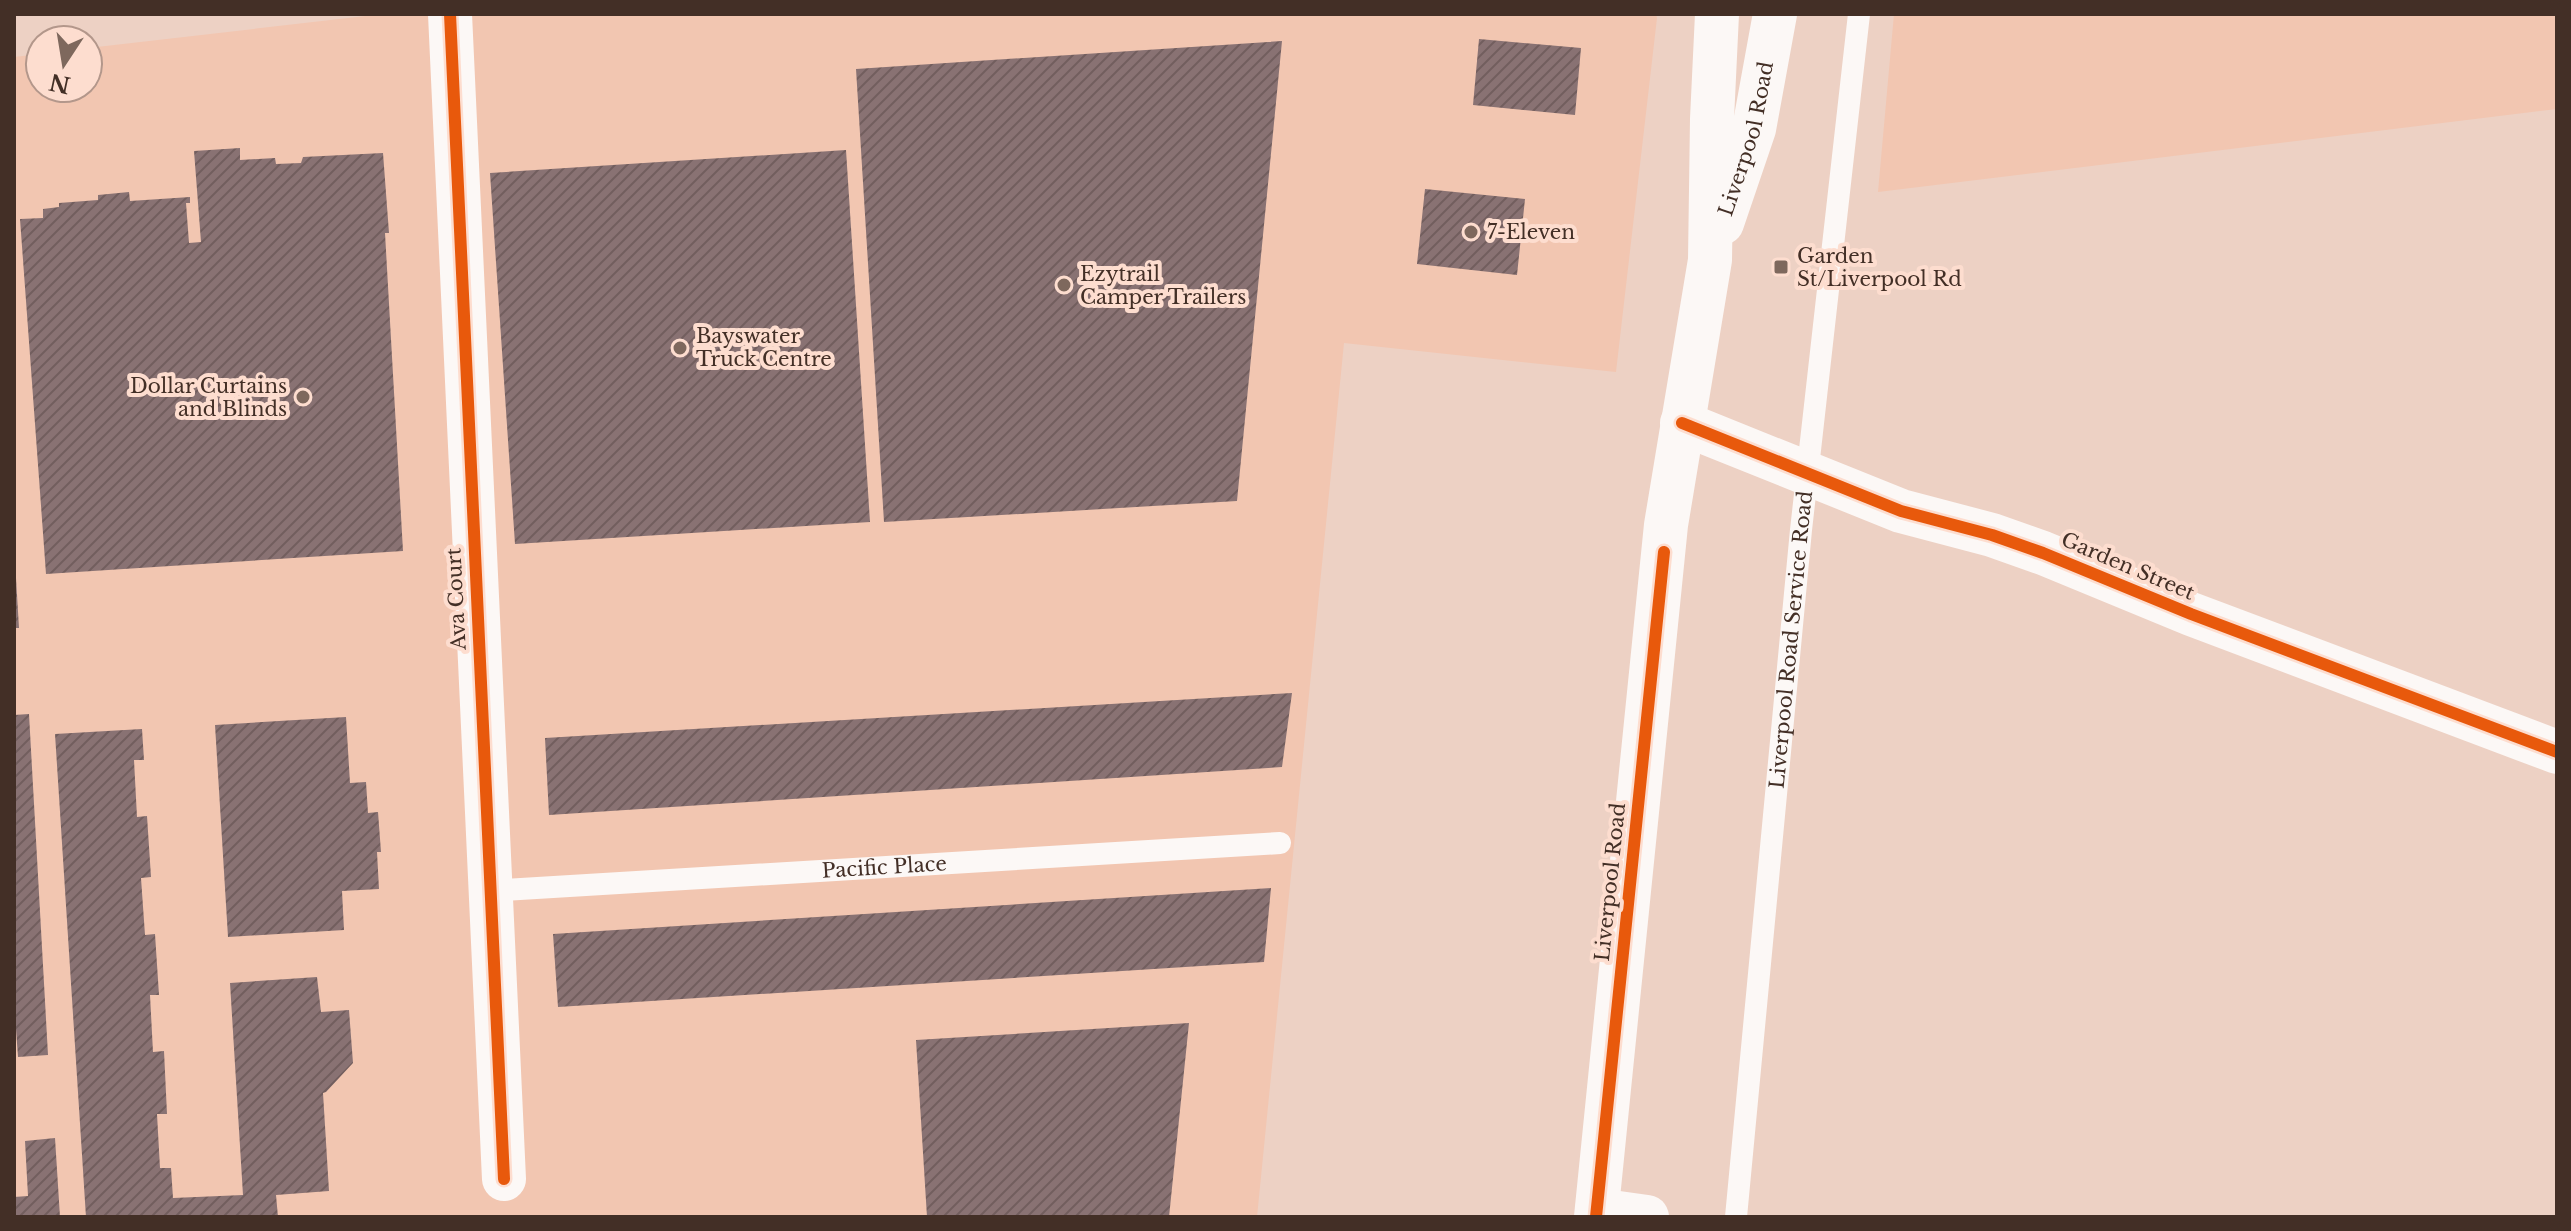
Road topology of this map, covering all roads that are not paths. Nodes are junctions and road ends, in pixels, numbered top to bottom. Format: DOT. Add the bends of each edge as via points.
graph roads {
  1 [pos="1717,14"];
  2 [pos="1775,14"];
  3 [pos="1859,14"];
  4 [pos="449,15"];
  5 [pos="1710,260"];
  6 [pos="1682,423"];
  7 [pos="1808,472"];
  8 [pos="2557,752"];
  9 [pos="1280,843"];
  10 [pos="489,891"];
  11 [pos="504,1179"];
  12 [pos="1596,1214"];
  13 [pos="1647,1217"];
  14 [pos="1736,1217"];
  1 -- 5 [label="street, Liverpool Road"];
  2 -- 5 [label="street, Liverpool Road" via="1754,129"];
  3 -- 7 [label="lane, Liverpool Road Service Road"];
  4 -- 10 [label="street, Ava Court"];
  5 -- 6 [label="street, Liverpool Road"];
  6 -- 7 [label="street, Garden Street"];
  6 -- 12 [label="street, Liverpool Road" via="1666,525"];
  7 -- 8 [label="street, Garden Street" via="1901,511 2043,553"];
  7 -- 14 [label="lane, Liverpool Road Service Road"];
  9 -- 10 [label="lane, Pacific Place"];
  10 -- 11 [label="street, Ava Court"];
  12 -- 13 [label="street"];
}
